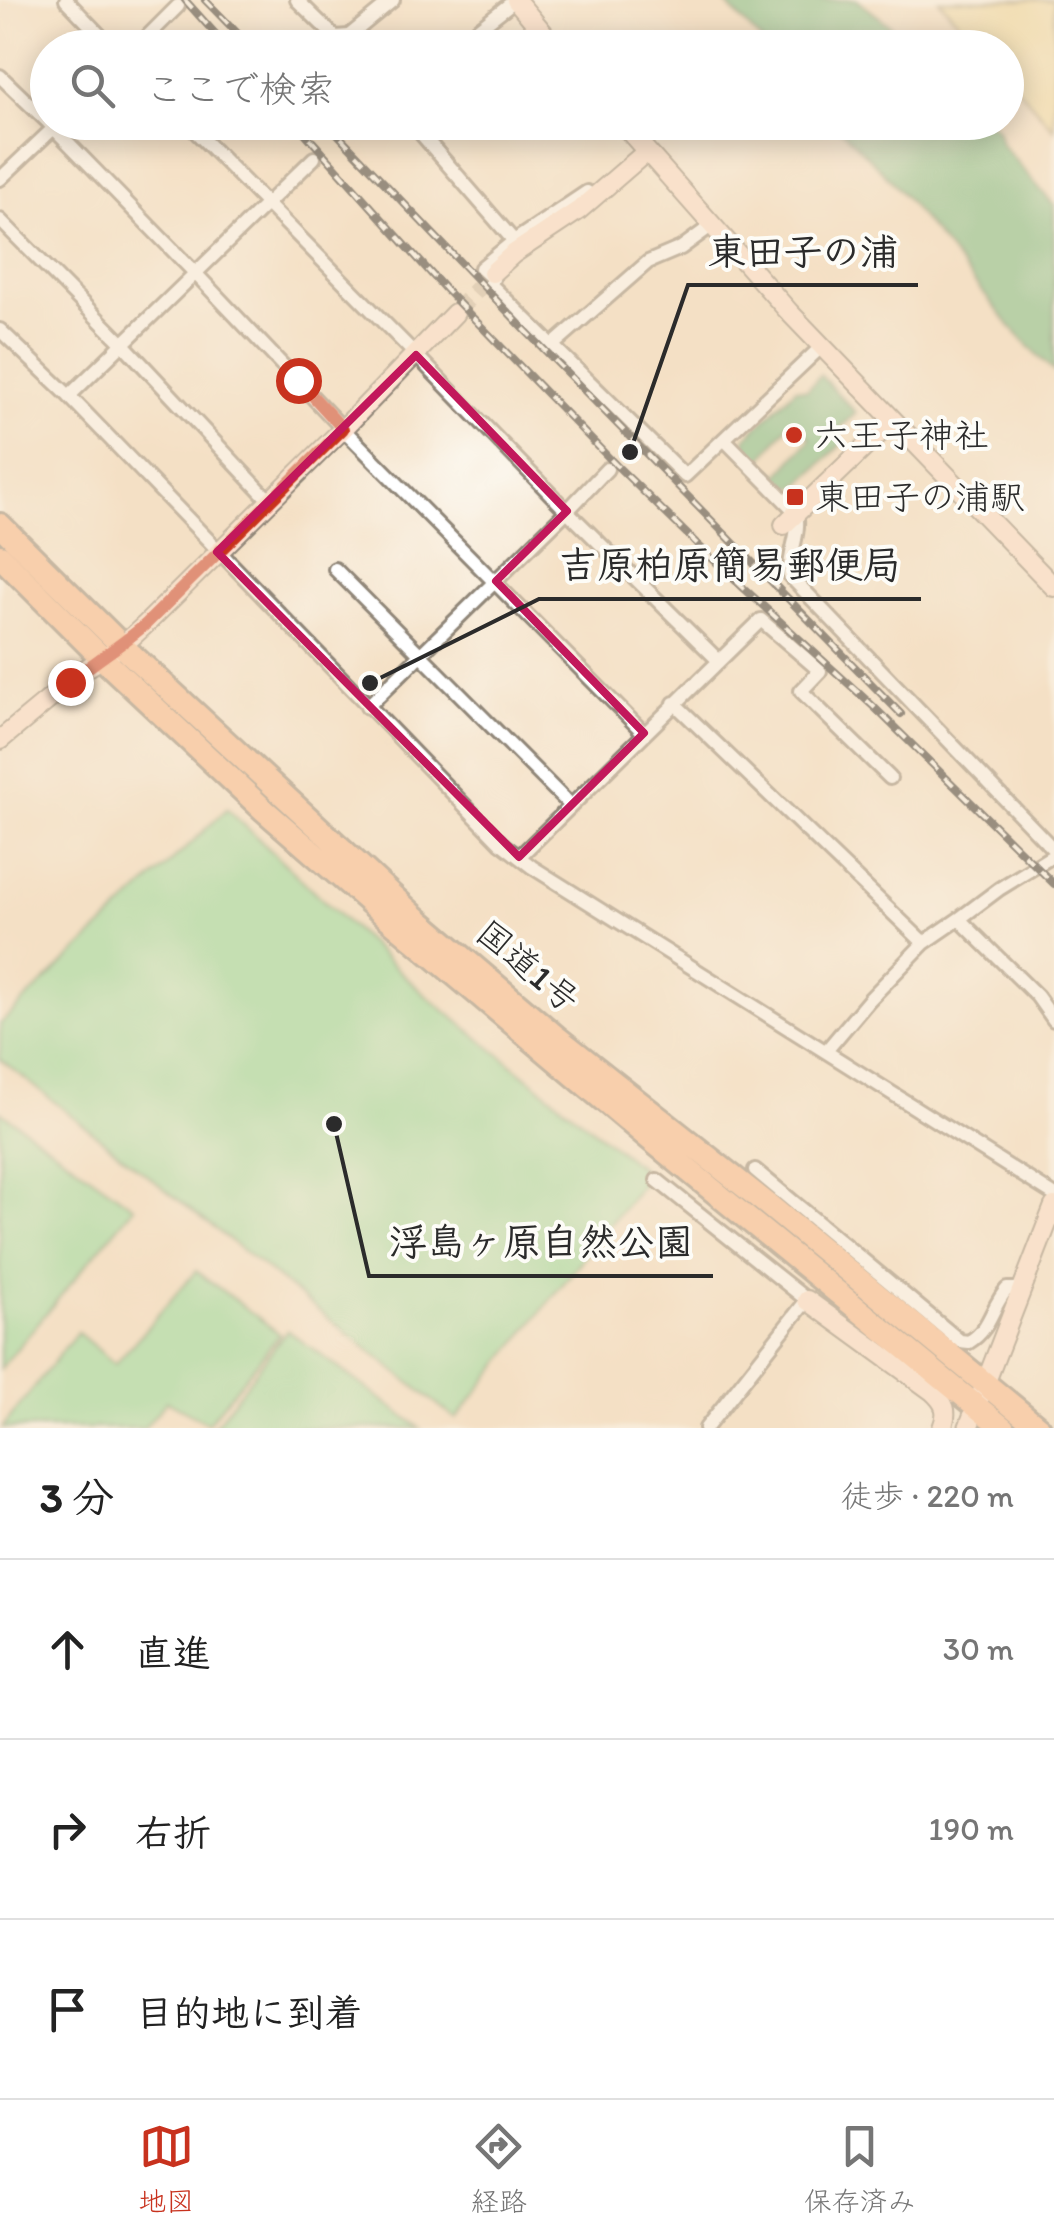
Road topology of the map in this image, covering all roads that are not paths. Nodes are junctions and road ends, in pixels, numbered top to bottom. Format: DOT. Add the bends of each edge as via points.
graph roads {
  1 [pos="66,0"];
  2 [pos="297,0"];
  3 [pos="393,0"];
  4 [pos="515,0"];
  5 [pos="178,6"];
  6 [pos="95,30"];
  7 [pos="154,30"];
  8 [pos="329,30"];
  9 [pos="356,30"];
  10 [pos="478,30"];
  11 [pos="541,30"];
  12 [pos="0,76"];
  13 [pos="30,103"];
  14 [pos="38,140"];
  15 [pos="68,140"];
  16 [pos="203,140"];
  17 [pos="427,140"];
  18 [pos="631,140"];
  19 [pos="640,157"];
  20 [pos="314,158"];
  21 [pos="0,179"];
  22 [pos="267,206"];
  23 [pos="0,220"];
  24 [pos="711,226"];
  25 [pos="514,241"];
  26 [pos="195,273"];
  27 [pos="492,273"];
  28 [pos="456,312"];
  29 [pos="0,330"];
  30 [pos="123,344"];
  31 [pos="553,346"];
  32 [pos="822,347"];
  33 [pos="416,354"];
  34 [pos="68,396"];
  35 [pos="893,420"];
  36 [pos="343,429"];
  37 [pos="725,440"];
  38 [pos="607,469"];
  39 [pos="270,501"];
  40 [pos="567,511"];
  41 [pos="790,518"];
  42 [pos="0,525"];
  43 [pos="218,552"];
  44 [pos="0,556"];
  45 [pos="335,569"];
  46 [pos="496,581"];
  47 [pos="1054,587"];
  48 [pos="113,652"];
  49 [pos="420,655"];
  50 [pos="718,660"];
  51 [pos="674,704"];
  52 [pos="367,706"];
  53 [pos="644,734"];
  54 [pos="0,740"];
  55 [pos="890,778"];
  56 [pos="571,806"];
  57 [pos="1054,852"];
  58 [pos="519,858"];
  59 [pos="959,919"];
  60 [pos="924,943"];
  61 [pos="1054,1020"];
  62 [pos="826,1050"];
  63 [pos="754,1170"];
  64 [pos="658,1180"];
  65 [pos="1054,1195"];
  66 [pos="1054,1206"];
  67 [pos="1022,1289"];
  68 [pos="807,1300"];
  69 [pos="976,1406"];
  70 [pos="706,1428"];
  71 [pos="942,1428"];
  72 [pos="1003,1428"];
  73 [pos="1039,1428"];
  1 -- 6 [label="street"];
  2 -- 8 [label="street"];
  3 -- 9 [label="street"];
  4 -- 10 [label="street"];
  4 -- 11 [label="main road"];
  5 -- 7 [label="street"];
  12 -- 13 [label="street"];
  14 -- 21 [label="street"];
  15 -- 26 [label="street"];
  16 -- 22 [label="street"];
  17 -- 25 [label="street"];
  18 -- 19 [label="main road"];
  19 -- 24 [label="main road"];
  19 -- 25 [label="street" via="620,164"];
  19 -- 27 [label="main road"];
  20 -- 22 [label="street"];
  22 -- 26 [label="street"];
  22 -- 33 [label="street"];
  23 -- 30 [label="street"];
  24 -- 31 [label="street" via="648,262"];
  24 -- 32 [label="main road"];
  25 -- 31 [label="street" via="481,268"];
  26 -- 30 [label="street"];
  26 -- 36 [label="street"];
  28 -- 33 [label="main road"];
  29 -- 34 [label="street"];
  30 -- 34 [label="street"];
  30 -- 39 [label="street"];
  31 -- 37 [label="street" via="684,476"];
  32 -- 35 [label="main road"];
  32 -- 37 [label="street"];
  33 -- 36 [label="main road"];
  33 -- 40 [label="street"];
  34 -- 43 [label="street"];
  35 -- 41 [label="main road"];
  35 -- 47 [label="main road"];
  36 -- 39 [label="main road"];
  36 -- 46 [label="street"];
  37 -- 41 [label="street"];
  38 -- 40 [label="street"];
  39 -- 43 [label="main road"];
  40 -- 46 [label="street"];
  40 -- 50 [label="street"];
  41 -- 57 [label="street" via="799,525 790,576"];
  42 -- 48 [label="highway, 国道1号"];
  43 -- 48 [label="main road"];
  43 -- 52 [label="street"];
  44 -- 48 [label="highway, 国道1号"];
  45 -- 49 [label="street"];
  46 -- 49 [label="street"];
  46 -- 53 [label="street"];
  48 -- 54 [label="main road"];
  48 -- 69 [label="highway, 国道1号" via="556,1037 767,1204"];
  49 -- 52 [label="street"];
  49 -- 56 [label="street"];
  50 -- 51 [label="street"];
  50 -- 55 [label="street" via="760,620 820,671 801,692"];
  51 -- 53 [label="street"];
  51 -- 60 [label="street"];
  52 -- 58 [label="street"];
  53 -- 56 [label="street"];
  56 -- 58 [label="street"];
  57 -- 59 [label="street"];
  58 -- 62 [label="street"];
  59 -- 60 [label="street"];
  59 -- 61 [label="street"];
  60 -- 62 [label="street"];
  62 -- 65 [label="street"];
  63 -- 67 [label="street" via="960,1341 984,1331 1007,1289"];
  64 -- 68 [label="street"];
  66 -- 67 [label="main road"];
  67 -- 69 [label="main road"];
  68 -- 70 [label="street"];
  68 -- 71 [label="main road" via="932,1391 946,1407"];
  69 -- 72 [label="highway, 国道1号"];
  69 -- 73 [label="highway, 国道1号"];
}
